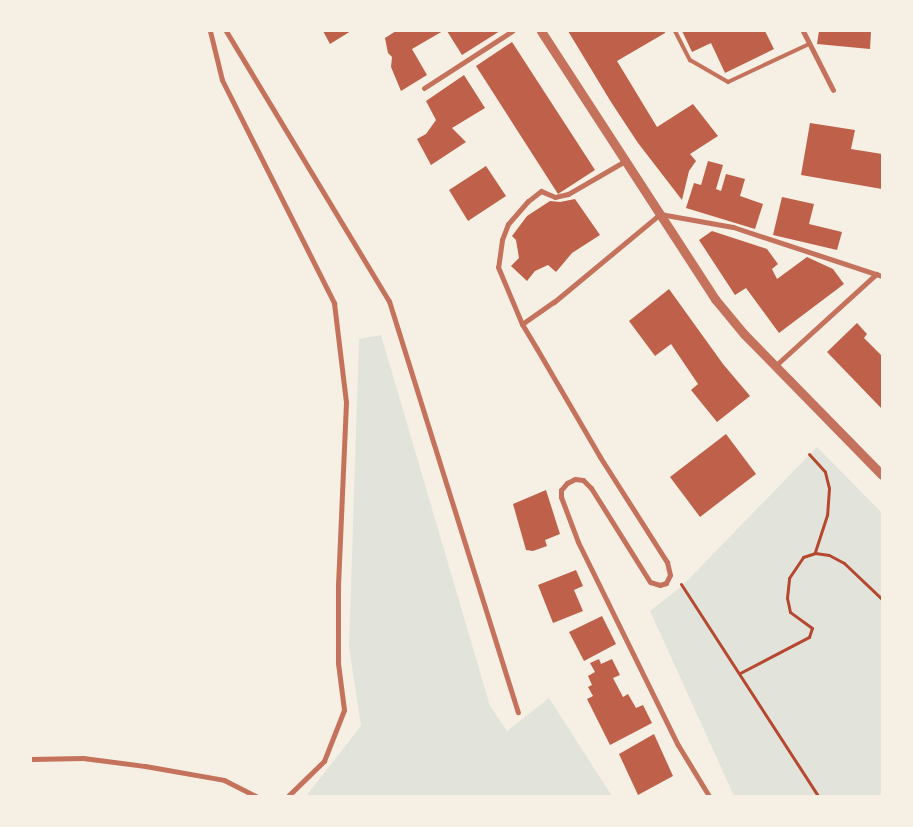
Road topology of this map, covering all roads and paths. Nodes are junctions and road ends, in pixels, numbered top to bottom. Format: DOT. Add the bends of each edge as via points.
graph roads {
  1 [pos="210,31"];
  2 [pos="226,31"];
  3 [pos="512,31"];
  4 [pos="541,31"];
  5 [pos="675,31"];
  6 [pos="802,31"];
  7 [pos="809,44"];
  8 [pos="424,88"];
  9 [pos="833,90"];
  10 [pos="625,161"];
  11 [pos="660,214"];
  12 [pos="879,275"];
  13 [pos="522,324"];
  14 [pos="775,366"];
  15 [pos="809,454"];
  16 [pos="882,475"];
  17 [pos="815,553"];
  18 [pos="667,562"];
  19 [pos="882,600"];
  20 [pos="740,673"];
  21 [pos="518,712"];
  22 [pos="31,759"];
  23 [pos="256,796"];
  24 [pos="288,796"];
  25 [pos="709,796"];
  26 [pos="818,796"];
  1 -- 24 [label="street" via="222,80 334,303 346,402 338,594 338,663 344,710 324,761"];
  2 -- 21 [label="street" via="389,301"];
  3 -- 8 [label="street"];
  4 -- 10 [label="street"];
  5 -- 7 [label="lane" via="690,60 728,82"];
  6 -- 7 [label="street"];
  7 -- 9 [label="street"];
  10 -- 11 [label="street"];
  10 -- 13 [label="street" via="560,197 541,190 517,211 508,224 498,267"];
  11 -- 12 [label="street" via="733,226"];
  11 -- 13 [label="street" via="554,302"];
  11 -- 14 [label="street" via="715,299"];
  12 -- 14 [label="street"];
  13 -- 18 [label="street" via="600,457"];
  14 -- 16 [label="street"];
  15 -- 17 [label="path" via="825,472 829,488 827,515"];
  17 -- 19 [label="path" via="829,555 844,563"];
  17 -- 20 [label="path" via="795,566 787,588 790,612 812,628 809,637"];
  18 -- 20 [label="path"];
  18 -- 25 [label="street" via="670,575 666,583 650,582 591,488 583,480 566,483 561,490 561,498 578,542 678,744"];
  20 -- 26 [label="path"];
  22 -- 23 [label="street" via="83,758 145,766 224,780"];
}
